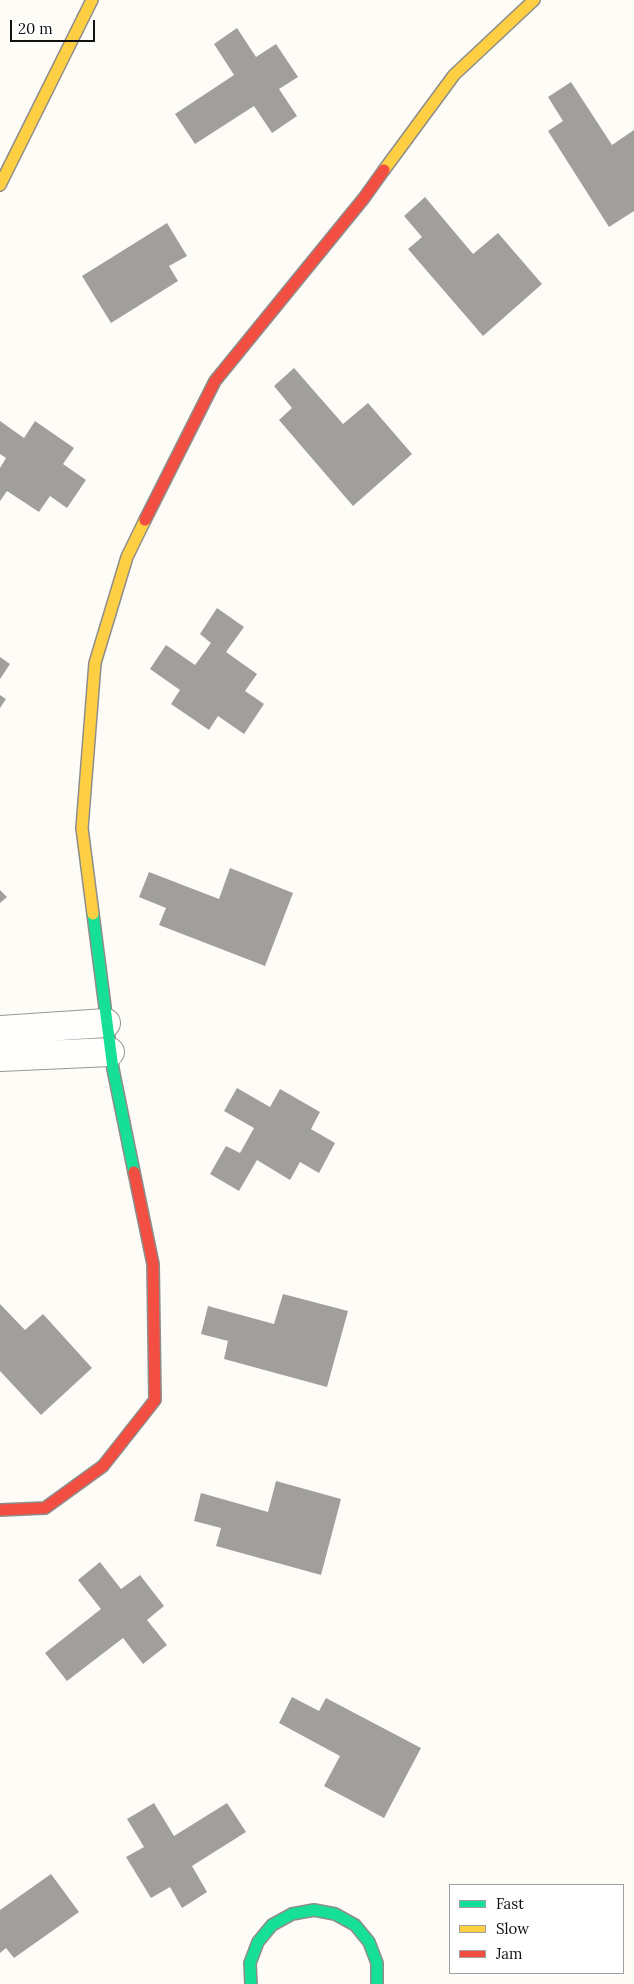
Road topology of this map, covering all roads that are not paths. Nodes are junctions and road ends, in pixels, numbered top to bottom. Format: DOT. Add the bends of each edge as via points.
graph roads {
  1 [pos="92,0"];
  2 [pos="534,0"];
  3 [pos="0,185"];
  4 [pos="106,1023"];
  5 [pos="0,1030"];
  6 [pos="110,1052"];
  7 [pos="0,1057"];
  8 [pos="0,1510"];
  9 [pos="251,1984"];
  10 [pos="376,1984"];
  1 -- 3 [label="street"];
  2 -- 4 [label="street" via="454,75 364,198 215,381 127,557 95,663 82,828"];
  4 -- 5 [label="street"];
  4 -- 6 [label="street"];
  6 -- 7 [label="street"];
  6 -- 8 [label="street" via="153,1264 154,1400 103,1466 60,1498 45,1508"];
  9 -- 10 [label="street" via="250,1963 258,1942 272,1925 292,1914 314,1910 336,1914 355,1925 369,1942 377,1963"];
}
